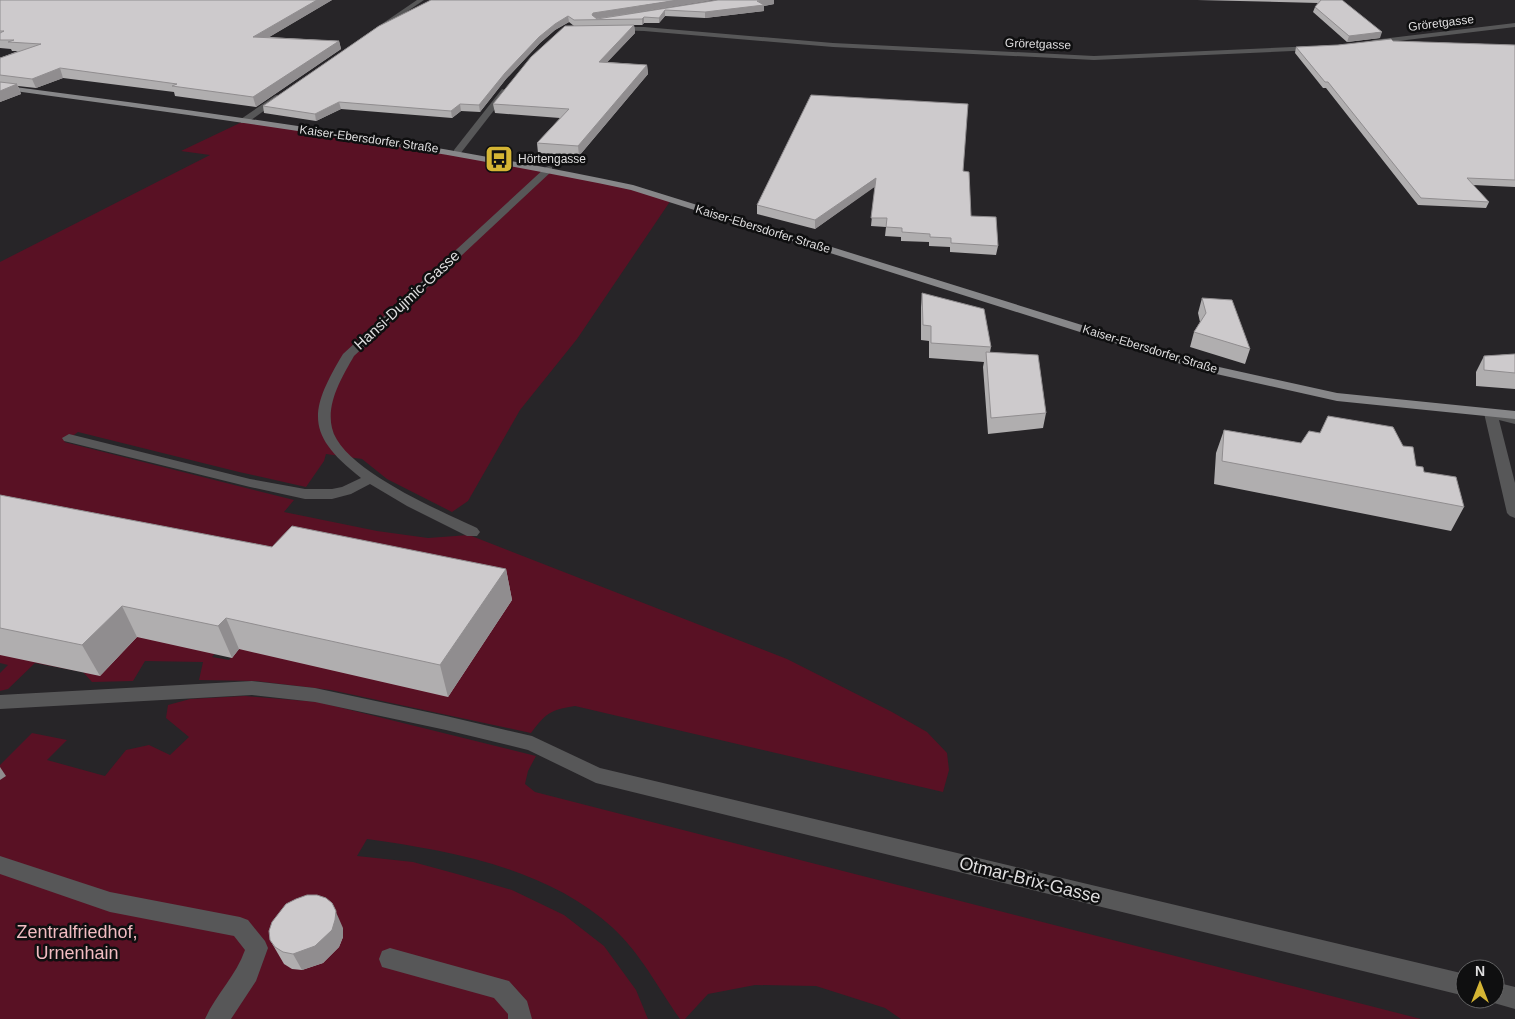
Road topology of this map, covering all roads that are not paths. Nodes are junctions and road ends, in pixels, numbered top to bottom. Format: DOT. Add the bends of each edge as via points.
graph roads {
  1 [pos="421,0"];
  2 [pos="1515,25"];
  3 [pos="604,28"];
  4 [pos="366,38"];
  5 [pos="1364,43"];
  6 [pos="1326,47"];
  7 [pos="513,81"];
  8 [pos="0,88"];
  9 [pos="289,90"];
  10 [pos="244,120"];
  11 [pos="458,152"];
  12 [pos="549,169"];
  13 [pos="1491,413"];
  14 [pos="1515,415"];
  15 [pos="1515,420"];
  16 [pos="69,438"];
  17 [pos="370,479"];
  18 [pos="1515,513"];
  19 [pos="472,532"];
  20 [pos="0,702"];
  21 [pos="0,865"];
  22 [pos="390,959"];
  23 [pos="1455,984"];
  24 [pos="217,1019"];
  25 [pos="520,1019"];
  1 -- 4 [label="street"];
  2 -- 5 [label="street, Gröretgasse"];
  3 -- 6 [label="street, Gröretgasse" via="842,46 1050,57 1094,58"];
  7 -- 11 [label="street"];
  8 -- 10 [label="main road, Kaiser-Ebersdorfer Straße"];
  9 -- 10 [label="street"];
  10 -- 11 [label="main road, Kaiser-Ebersdorfer Straße"];
  11 -- 12 [label="main road, Kaiser-Ebersdorfer Straße"];
  12 -- 13 [label="main road, Kaiser-Ebersdorfer Straße" via="633,188 1207,368 1337,397"];
  12 -- 17 [label="street, Hansi-Dujmic-Gasse" via="355,348 340,369 325,407 325,430 351,465"];
  13 -- 14 [label="main road, Kaiser-Ebersdorfer Straße"];
  13 -- 15 [label="street"];
  13 -- 18 [label="street"];
  16 -- 17 [label="street" via="305,494 346,491"];
  17 -- 19 [label="street, Hansi-Dujmic-Gasse"];
  20 -- 23 [label="street, Otmar-Brix-Gasse" via="252,688 315,695 532,744 596,774"];
  21 -- 24 [label="street" via="110,902 240,927 257,948 248,973"];
  22 -- 25 [label="street" via="501,990 519,1009"];
}
